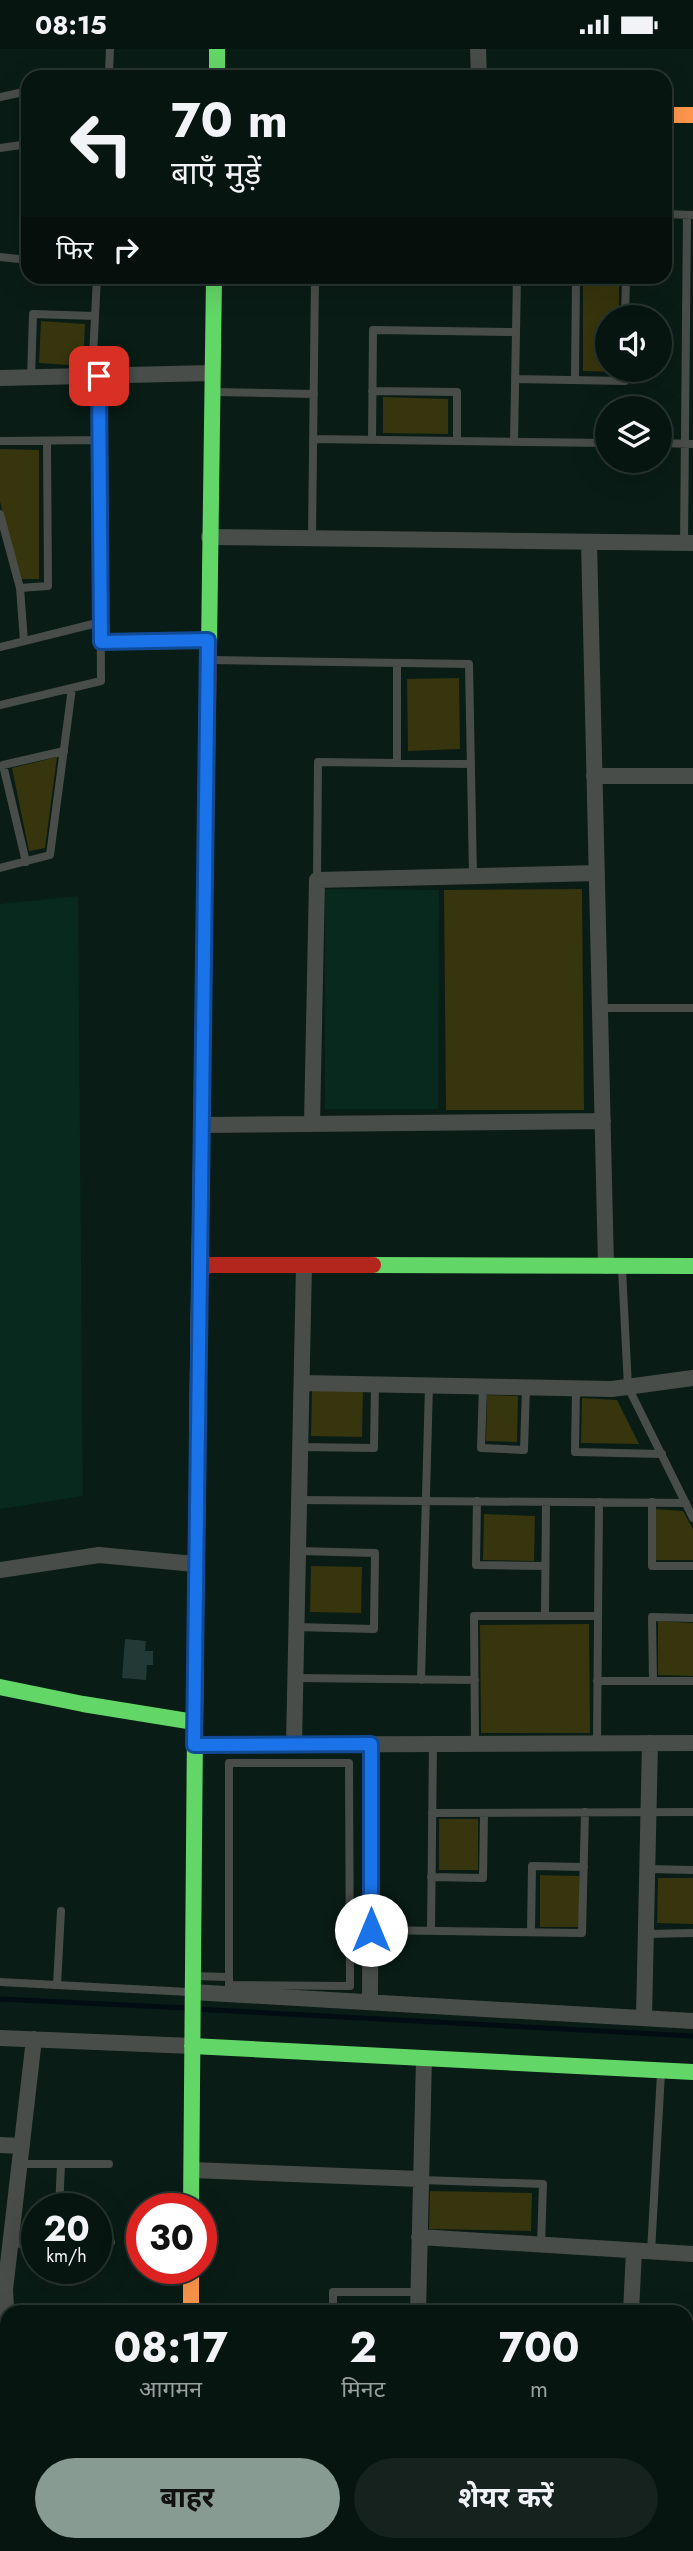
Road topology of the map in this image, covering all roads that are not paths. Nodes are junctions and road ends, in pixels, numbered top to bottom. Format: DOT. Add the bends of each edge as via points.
graph roads {
  1 [pos="110,49"];
  2 [pos="217,49"];
  3 [pos="478,49"];
  4 [pos="109,70"];
  5 [pos="217,70"];
  6 [pos="479,70"];
  7 [pos="21,92"];
  8 [pos="0,97"];
  9 [pos="672,115"];
  10 [pos="693,115"];
  11 [pos="21,145"];
  12 [pos="0,148"];
  13 [pos="672,214"];
  14 [pos="690,215"];
  15 [pos="0,257"];
  16 [pos="21,259"];
  17 [pos="97,284"];
  18 [pos="214,284"];
  19 [pos="315,284"];
  20 [pos="517,284"];
  21 [pos="576,284"];
  22 [pos="625,284"];
  23 [pos="625,305"];
  24 [pos="95,316"];
  25 [pos="516,332"];
  26 [pos="690,335"];
  27 [pos="212,373"];
  28 [pos="96,376"];
  29 [pos="0,378"];
  30 [pos="31,378"];
  31 [pos="515,379"];
  32 [pos="575,380"];
  33 [pos="595,380"];
  34 [pos="372,391"];
  35 [pos="212,392"];
  36 [pos="314,394"];
  37 [pos="313,439"];
  38 [pos="101,440"];
  39 [pos="372,440"];
  40 [pos="0,441"];
  41 [pos="47,441"];
  42 [pos="457,441"];
  43 [pos="514,442"];
  44 [pos="595,443"];
  45 [pos="689,444"];
  46 [pos="0,514"];
  47 [pos="209,537"];
  48 [pos="312,538"];
  49 [pos="589,542"];
  50 [pos="689,543"];
  51 [pos="20,588"];
  52 [pos="101,622"];
  53 [pos="208,640"];
  54 [pos="24,641"];
  55 [pos="101,642"];
  56 [pos="0,647"];
  57 [pos="207,660"];
  58 [pos="397,663"];
  59 [pos="72,688"];
  60 [pos="0,705"];
  61 [pos="64,751"];
  62 [pos="397,763"];
  63 [pos="471,764"];
  64 [pos="594,776"];
  65 [pos="693,776"];
  66 [pos="26,862"];
  67 [pos="0,868"];
  68 [pos="597,873"];
  69 [pos="473,876"];
  70 [pos="317,880"];
  71 [pos="600,1008"];
  72 [pos="693,1008"];
  73 [pos="603,1121"];
  74 [pos="312,1124"];
  75 [pos="201,1125"];
  76 [pos="199,1265"];
  77 [pos="304,1265"];
  78 [pos="614,1266"];
  79 [pos="693,1266"];
  80 [pos="693,1378"];
  81 [pos="302,1383"];
  82 [pos="375,1384"];
  83 [pos="429,1385"];
  84 [pos="483,1386"];
  85 [pos="526,1387"];
  86 [pos="628,1387"];
  87 [pos="576,1388"];
  88 [pos="300,1447"];
  89 [pos="662,1454"];
  90 [pos="299,1500"];
  91 [pos="426,1501"];
  92 [pos="477,1501"];
  93 [pos="546,1502"];
  94 [pos="599,1502"];
  95 [pos="652,1502"];
  96 [pos="686,1503"];
  97 [pos="693,1518"];
  98 [pos="298,1551"];
  99 [pos="195,1564"];
  100 [pos="545,1566"];
  101 [pos="693,1566"];
  102 [pos="0,1570"];
  103 [pos="545,1616"];
  104 [pos="597,1616"];
  105 [pos="693,1618"];
  106 [pos="296,1627"];
  107 [pos="295,1678"];
  108 [pos="421,1680"];
  109 [pos="475,1680"];
  110 [pos="597,1681"];
  111 [pos="653,1681"];
  112 [pos="693,1681"];
  113 [pos="0,1687"];
  114 [pos="194,1722"];
  115 [pos="693,1742"];
  116 [pos="475,1743"];
  117 [pos="597,1743"];
  118 [pos="650,1743"];
  119 [pos="293,1744"];
  120 [pos="371,1744"];
  121 [pos="433,1744"];
  122 [pos="194,1745"];
  123 [pos="585,1812"];
  124 [pos="649,1812"];
  125 [pos="693,1812"];
  126 [pos="432,1813"];
  127 [pos="484,1813"];
  128 [pos="584,1867"];
  129 [pos="648,1869"];
  130 [pos="693,1870"];
  131 [pos="431,1877"];
  132 [pos="61,1911"];
  133 [pos="371,1930"];
  134 [pos="431,1931"];
  135 [pos="531,1932"];
  136 [pos="693,1933"];
  137 [pos="646,1934"];
  138 [pos="229,1977"];
  139 [pos="0,1982"];
  140 [pos="57,1985"];
  141 [pos="192,1990"];
  142 [pos="370,2003"];
  143 [pos="644,2018"];
  144 [pos="693,2021"];
  145 [pos="0,2038"];
  146 [pos="34,2039"];
  147 [pos="192,2046"];
  148 [pos="424,2058"];
  149 [pos="661,2070"];
  150 [pos="693,2072"];
  151 [pos="0,2145"];
  152 [pos="22,2146"];
  153 [pos="20,2164"];
  154 [pos="61,2164"];
  155 [pos="109,2164"];
  156 [pos="191,2170"];
  157 [pos="419,2179"];
  158 [pos="59,2193"];
  159 [pos="191,2193"];
  160 [pos="419,2237"];
  161 [pos="10,2244"];
  162 [pos="21,2244"];
  163 [pos="541,2245"];
  164 [pos="634,2251"];
  165 [pos="651,2252"];
  166 [pos="693,2254"];
  167 [pos="4,2268"];
  168 [pos="191,2284"];
  169 [pos="418,2292"];
  170 [pos="6,2305"];
  171 [pos="191,2305"];
  172 [pos="333,2305"];
  173 [pos="418,2305"];
  174 [pos="631,2305"];
  1 -- 4 [label="lane"];
  2 -- 5 [label="street"];
  3 -- 6 [label="street"];
  7 -- 8 [label="lane"];
  9 -- 10 [label="street"];
  11 -- 12 [label="lane"];
  13 -- 14 [label="lane"];
  14 -- 26 [label="lane"];
  15 -- 16 [label="lane"];
  17 -- 24 [label="lane"];
  18 -- 27 [label="street"];
  19 -- 36 [label="lane"];
  20 -- 25 [label="lane"];
  21 -- 32 [label="lane"];
  22 -- 23 [label="lane"];
  24 -- 28 [label="lane"];
  24 -- 30 [label="lane" via="33,314"];
  25 -- 31 [label="lane"];
  25 -- 34 [label="lane" via="373,330"];
  26 -- 45 [label="lane"];
  27 -- 28 [label="street"];
  27 -- 35 [label="street"];
  28 -- 30 [label="street"];
  28 -- 38 [label="lane"];
  29 -- 30 [label="street"];
  31 -- 32 [label="lane"];
  31 -- 43 [label="lane"];
  32 -- 33 [label="lane"];
  34 -- 39 [label="lane"];
  34 -- 42 [label="lane" via="457,392"];
  35 -- 36 [label="lane"];
  35 -- 47 [label="street"];
  36 -- 37 [label="lane"];
  37 -- 39 [label="lane"];
  37 -- 48 [label="lane"];
  38 -- 41 [label="lane"];
  38 -- 52 [label="lane"];
  39 -- 42 [label="lane"];
  40 -- 41 [label="lane"];
  41 -- 51 [label="lane" via="48,586"];
  42 -- 43 [label="lane"];
  43 -- 44 [label="lane"];
  45 -- 50 [label="lane"];
  46 -- 51 [label="lane"];
  47 -- 48 [label="street"];
  47 -- 53 [label="street"];
  48 -- 49 [label="street"];
  49 -- 50 [label="street"];
  49 -- 64 [label="street"];
  51 -- 54 [label="lane"];
  52 -- 54 [label="lane"];
  52 -- 55 [label="lane"];
  53 -- 55 [label="lane"];
  53 -- 57 [label="street"];
  54 -- 56 [label="lane"];
  55 -- 59 [label="lane" via="101,681"];
  57 -- 58 [label="lane"];
  57 -- 75 [label="street"];
  58 -- 62 [label="lane"];
  58 -- 63 [label="lane" via="469,664"];
  59 -- 60 [label="lane"];
  59 -- 61 [label="lane"];
  61 -- 66 [label="lane" via="50,855"];
  61 -- 66 [label="lane" via="3,765"];
  62 -- 63 [label="lane"];
  62 -- 70 [label="lane" via="318,762"];
  63 -- 69 [label="lane"];
  64 -- 65 [label="street"];
  64 -- 68 [label="street"];
  66 -- 67 [label="lane"];
  68 -- 69 [label="street"];
  68 -- 71 [label="street"];
  69 -- 70 [label="street"];
  70 -- 74 [label="street"];
  71 -- 72 [label="lane"];
  71 -- 73 [label="street"];
  73 -- 74 [label="street"];
  73 -- 78 [label="street"];
  74 -- 75 [label="street"];
  75 -- 76 [label="street"];
  76 -- 77 [label="street"];
  76 -- 99 [label="street"];
  77 -- 78 [label="street"];
  77 -- 81 [label="street"];
  78 -- 79 [label="street"];
  78 -- 86 [label="lane"];
  80 -- 86 [label="street"];
  81 -- 82 [label="street"];
  81 -- 88 [label="street"];
  82 -- 83 [label="street"];
  82 -- 88 [label="lane" via="374,1448"];
  83 -- 84 [label="street"];
  83 -- 91 [label="lane"];
  84 -- 85 [label="street"];
  84 -- 85 [label="lane" via="481,1448 524,1450"];
  85 -- 87 [label="street"];
  86 -- 87 [label="street"];
  86 -- 89 [label="lane"];
  87 -- 89 [label="lane" via="575,1452"];
  88 -- 90 [label="street"];
  89 -- 96 [label="lane"];
  90 -- 91 [label="lane"];
  90 -- 98 [label="street"];
  91 -- 92 [label="lane"];
  91 -- 108 [label="lane"];
  92 -- 93 [label="lane"];
  92 -- 100 [label="lane" via="476,1565"];
  93 -- 94 [label="lane"];
  93 -- 100 [label="lane"];
  94 -- 95 [label="lane"];
  94 -- 104 [label="lane"];
  95 -- 96 [label="lane"];
  95 -- 101 [label="lane" via="652,1566"];
  96 -- 97 [label="lane"];
  98 -- 106 [label="street"];
  98 -- 106 [label="lane" via="376,1553 374,1629"];
  99 -- 102 [label="street" via="99,1555"];
  99 -- 114 [label="street"];
  100 -- 103 [label="lane"];
  103 -- 104 [label="lane"];
  103 -- 109 [label="lane" via="474,1616"];
  104 -- 110 [label="lane"];
  105 -- 111 [label="lane" via="652,1617"];
  106 -- 107 [label="street"];
  107 -- 108 [label="lane"];
  107 -- 119 [label="street"];
  108 -- 109 [label="lane"];
  109 -- 116 [label="lane"];
  110 -- 111 [label="lane"];
  110 -- 117 [label="lane"];
  111 -- 112 [label="lane"];
  113 -- 114 [label="street"];
  114 -- 122 [label="street"];
  115 -- 118 [label="street"];
  116 -- 117 [label="street"];
  116 -- 121 [label="street"];
  117 -- 118 [label="street"];
  118 -- 124 [label="street"];
  119 -- 120 [label="street"];
  119 -- 122 [label="street"];
  120 -- 121 [label="street"];
  120 -- 133 [label="street"];
  121 -- 126 [label="lane"];
  122 -- 141 [label="street"];
  123 -- 124 [label="lane"];
  123 -- 127 [label="lane"];
  123 -- 128 [label="lane"];
  124 -- 125 [label="lane"];
  124 -- 129 [label="street"];
  126 -- 127 [label="lane"];
  126 -- 131 [label="lane"];
  127 -- 131 [label="lane" via="483,1878"];
  128 -- 135 [label="lane" via="582,1933"];
  128 -- 135 [label="lane" via="532,1866"];
  129 -- 130 [label="lane"];
  129 -- 137 [label="street"];
  131 -- 134 [label="lane"];
  132 -- 140 [label="lane"];
  133 -- 134 [label="lane"];
  133 -- 142 [label="street"];
  134 -- 135 [label="lane"];
  136 -- 137 [label="lane"];
  137 -- 143 [label="street"];
  138 -- 138 [label="lane" via="229,1763 349,1763 350,1986 229,1985"];
  138 -- 141 [label="lane"];
  139 -- 140 [label="lane"];
  140 -- 141 [label="lane"];
  141 -- 142 [label="street"];
  141 -- 147 [label="street"];
  142 -- 143 [label="street"];
  143 -- 144 [label="street"];
  145 -- 146 [label="street"];
  146 -- 147 [label="street"];
  146 -- 152 [label="street"];
  147 -- 148 [label="street"];
  147 -- 156 [label="street"];
  148 -- 149 [label="street"];
  148 -- 157 [label="street"];
  149 -- 150 [label="street"];
  149 -- 165 [label="lane"];
  151 -- 152 [label="street"];
  152 -- 153 [label="street"];
  153 -- 154 [label="lane"];
  153 -- 161 [label="street"];
  154 -- 155 [label="lane"];
  154 -- 158 [label="lane"];
  156 -- 157 [label="street"];
  156 -- 159 [label="street"];
  157 -- 160 [label="street"];
  157 -- 163 [label="lane" via="543,2185"];
  160 -- 163 [label="street"];
  160 -- 169 [label="street"];
  161 -- 162 [label="lane"];
  161 -- 167 [label="street"];
  163 -- 164 [label="street"];
  164 -- 165 [label="street"];
  164 -- 174 [label="street"];
  165 -- 166 [label="street"];
  167 -- 170 [label="street"];
  168 -- 171 [label="street"];
  169 -- 172 [label="lane" via="332,2293"];
  169 -- 173 [label="street"];
}
